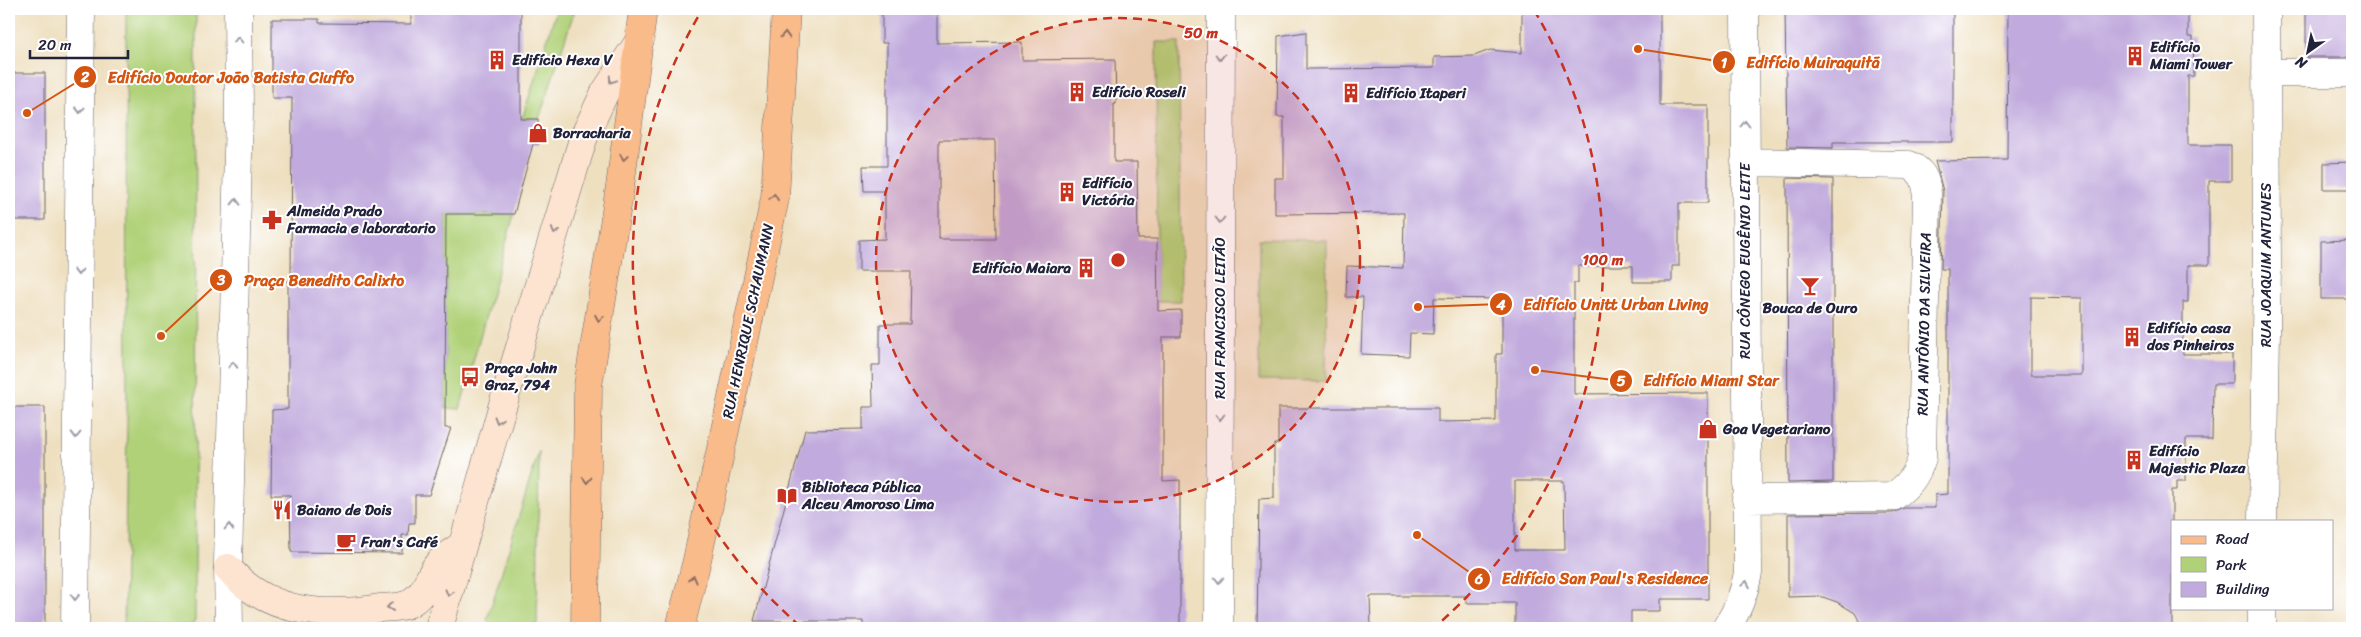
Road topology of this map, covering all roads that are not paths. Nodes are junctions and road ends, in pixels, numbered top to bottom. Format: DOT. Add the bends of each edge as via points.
graph roads {
  1 [pos="81,9"];
  2 [pos="238,9"];
  3 [pos="643,9"];
  4 [pos="786,9"];
  5 [pos="1220,9"];
  6 [pos="1745,9"];
  7 [pos="2266,9"];
  8 [pos="640,40"];
  9 [pos="2266,73"];
  10 [pos="2352,73"];
  11 [pos="1745,162"];
  12 [pos="1746,499"];
  13 [pos="2263,520"];
  14 [pos="462,545"];
  15 [pos="228,568"];
  16 [pos="2262,610"];
  17 [pos="75,628"];
  18 [pos="229,628"];
  19 [pos="439,628"];
  20 [pos="585,628"];
  21 [pos="680,628"];
  22 [pos="1219,628"];
  23 [pos="1726,628"];
  24 [pos="2262,628"];
  1 -- 17 [label="street, one-way"];
  15 -- 2 [label="street, one-way"];
  3 -- 8 [label="main road"];
  21 -- 4 [label="main road, RUA HENRIQUE SCHAUMANN, one-way" via="775,198"];
  5 -- 22 [label="street, RUA FRANCISCO LEITÃO, one-way"];
  11 -- 6 [label="street, RUA CÔNEGO EUGÊNIO LEITE, one-way"];
  7 -- 9 [label="street, RUA JOAQUIM ANTUNES"];
  8 -- 14 [label="main road, one-way" via="604,92 583,139"];
  8 -- 20 [label="main road, one-way" via="588,386"];
  9 -- 10 [label="street"];
  9 -- 13 [label="street, RUA JOAQUIM ANTUNES"];
  11 -- 12 [label="street, RUA CÔNEGO EUGÊNIO LEITE"];
  11 -- 12 [label="street, RUA ANTÔNIO DA SILVEIRA" via="1909,164 1925,179 1927,193 1922,458 1916,476 1893,497"];
  23 -- 12 [label="street, RUA CÔNEGO EUGÊNIO LEITE, one-way" via="1736,613 1748,574"];
  14 -- 15 [label="main road, one-way" via="438,564 426,590 408,604 363,611 317,611 278,605 246,586"];
  14 -- 19 [label="main road, one-way"];
  15 -- 18 [label="street"];
  16 -- 24 [label="street"];
}
